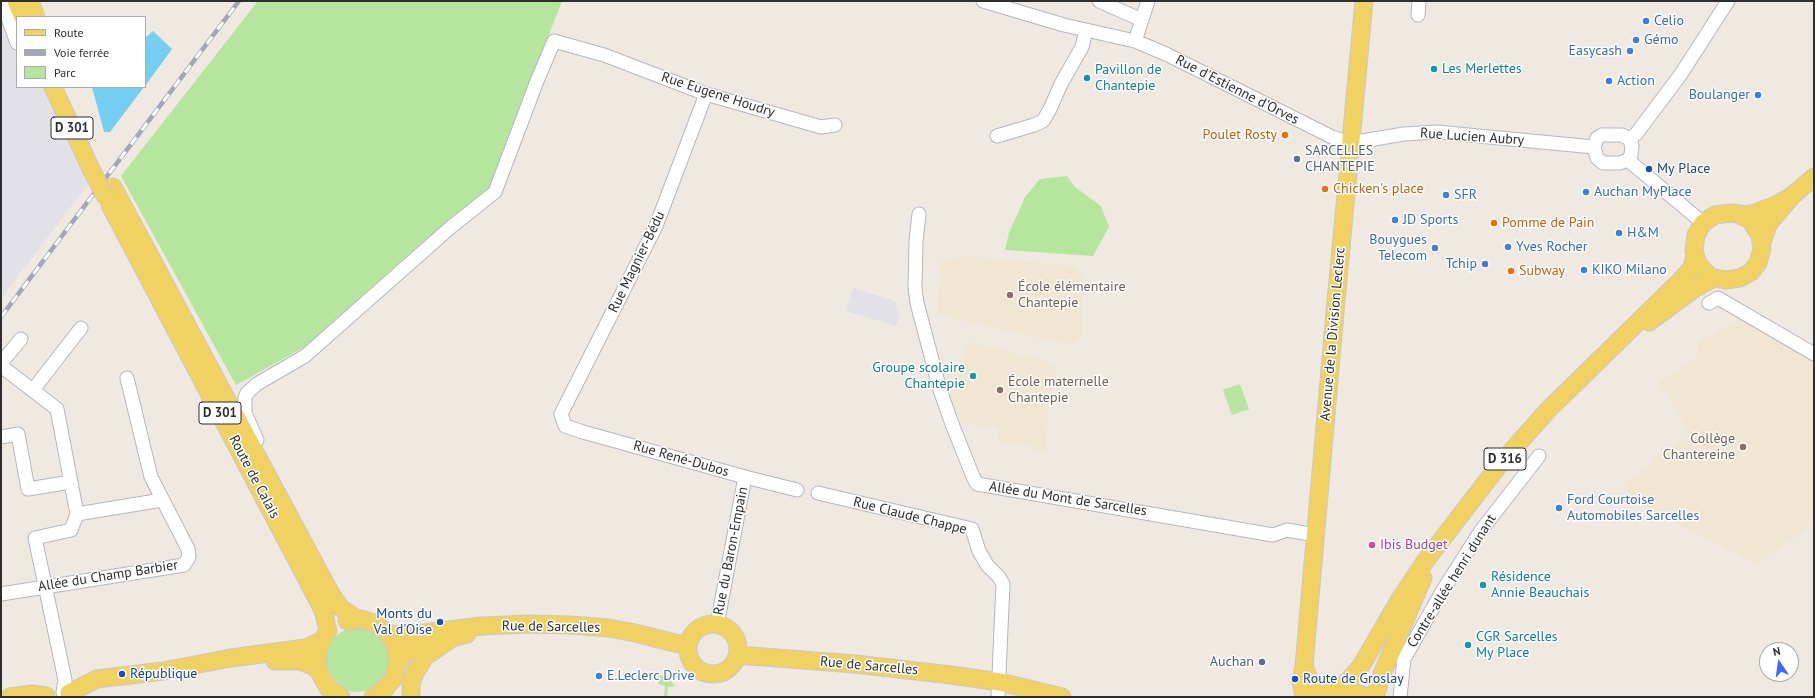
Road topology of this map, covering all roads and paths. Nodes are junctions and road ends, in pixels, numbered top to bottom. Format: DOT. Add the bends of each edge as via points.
graph roads {
  1 [pos="2,1"];
  2 [pos="16,1"];
  3 [pos="30,1"];
  4 [pos="983,1"];
  5 [pos="1099,1"];
  6 [pos="1148,1"];
  7 [pos="1364,1"];
  8 [pos="1419,1"];
  9 [pos="1728,1"];
  10 [pos="1418,15"];
  11 [pos="23,16"];
  12 [pos="36,16"];
  13 [pos="1142,20"];
  14 [pos="1086,30"];
  15 [pos="16,40"];
  16 [pos="1135,41"];
  17 [pos="54,88"];
  18 [pos="65,88"];
  19 [pos="706,94"];
  20 [pos="835,125"];
  21 [pos="997,136"];
  22 [pos="1629,139"];
  23 [pos="1350,143"];
  24 [pos="1594,147"];
  25 [pos="1628,160"];
  26 [pos="95,164"];
  27 [pos="1814,177"];
  28 [pos="110,192"];
  29 [pos="1793,195"];
  30 [pos="919,214"];
  31 [pos="1738,214"];
  32 [pos="1703,223"];
  33 [pos="1762,242"];
  34 [pos="1695,257"];
  35 [pos="1714,278"];
  36 [pos="1709,303"];
  37 [pos="81,328"];
  38 [pos="21,338"];
  39 [pos="1609,351"];
  40 [pos="1814,354"];
  41 [pos="1,364"];
  42 [pos="127,378"];
  43 [pos="33,390"];
  44 [pos="565,426"];
  45 [pos="1,437"];
  46 [pos="1539,456"];
  47 [pos="745,477"];
  48 [pos="71,482"];
  49 [pos="797,490"];
  50 [pos="277,492"];
  51 [pos="818,493"];
  52 [pos="162,500"];
  53 [pos="77,514"];
  54 [pos="1315,535"];
  55 [pos="1440,544"];
  56 [pos="46,586"];
  57 [pos="1,594"];
  58 [pos="357,619"];
  59 [pos="529,624"];
  60 [pos="717,625"];
  61 [pos="460,629"];
  62 [pos="388,634"];
  63 [pos="325,636"];
  64 [pos="687,646"];
  65 [pos="738,655"];
  66 [pos="398,664"];
  67 [pos="318,670"];
  68 [pos="163,671"];
  69 [pos="1302,685"];
  70 [pos="999,689"];
  71 [pos="389,691"];
  72 [pos="1335,693"];
  73 [pos="69,694"];
  74 [pos="10,697"];
  75 [pos="46,697"];
  76 [pos="86,697"];
  77 [pos="341,697"];
  78 [pos="373,697"];
  79 [pos="411,697"];
  80 [pos="1062,697"];
  81 [pos="1367,697"];
  82 [pos="1375,697"];
  83 [pos="1400,697"];
  1 -- 15 [label="street"];
  2 -- 11 [label="main road"];
  3 -- 12 [label="main road"];
  4 -- 14 [label="street, Rue d'Estienne d'Orves"];
  5 -- 13 [label="street"];
  6 -- 13 [label="street"];
  7 -- 23 [label="main road, Avenue de la Division Leclerc"];
  8 -- 10 [label="street"];
  9 -- 22 [label="street" via="1681,74 1636,134"];
  13 -- 16 [label="street"];
  14 -- 16 [label="street, Rue d'Estienne d'Orves"];
  14 -- 21 [label="street" via="1082,47 1043,121"];
  16 -- 23 [label="street, Rue d'Estienne d'Orves" via="1332,137"];
  17 -- 26 [label="main road, D 301"];
  18 -- 26 [label="main road, D 301"];
  19 -- 20 [label="street, Rue Eugene Houdry" via="821,127"];
  19 -- 44 [label="street, Rue Magnier-Bédu" via="656,226 561,414"];
  19 -- 50 [label="street, Rue Eugene Houdry" via="604,55 554,41 495,192 445,232 305,356 257,384 247,393 245,413 267,460"];
  22 -- 24 [label="street" via="1622,135 1602,135 1597,138"];
  22 -- 25 [label="street" via="1632,145"];
  23 -- 24 [label="street, Rue Lucien Aubry" via="1404,134 1437,132"];
  23 -- 54 [label="main road, Avenue de la Division Leclerc"];
  24 -- 25 [label="street" via="1597,158 1603,163 1620,163"];
  25 -- 32 [label="street"];
  26 -- 28 [label="main road, D 301, bridge"];
  27 -- 29 [label="main road"];
  28 -- 50 [label="main road, Route de Calais / D 301"];
  28 -- 63 [label="main road, Route de Calais / D 301" via="323,610"];
  29 -- 31 [label="main road" via="1762,210"];
  29 -- 33 [label="main road" via="1769,223"];
  30 -- 54 [label="street, Allée du Mont de Sarcelles" via="916,241 917,303 942,397 977,484 1273,535 1287,530"];
  31 -- 32 [label="main road" via="1715,215"];
  31 -- 33 [label="main road" via="1754,224"];
  32 -- 34 [label="main road" via="1694,242"];
  33 -- 35 [label="main road" via="1761,256 1751,272 1735,280"];
  34 -- 35 [label="main road" via="1700,268"];
  34 -- 39 [label="main road, D 316" via="1691,268 1684,276"];
  35 -- 39 [label="main road, D 316" via="1694,289"];
  36 -- 40 [label="street" via="1718,298"];
  37 -- 43 [label="street"];
  38 -- 41 [label="street"];
  39 -- 55 [label="main road, D 316" via="1525,434"];
  41 -- 43 [label="street"];
  42 -- 52 [label="street, Allée du Champ Barbier" via="151,476"];
  43 -- 48 [label="street" via="57,408"];
  44 -- 47 [label="street, Rue René-Dubos"];
  45 -- 48 [label="street" via="18,434 28,489"];
  46 -- 83 [label="street, Contre-allée henri dunant" via="1480,532 1414,640 1404,659"];
  47 -- 49 [label="street, Rue René-Dubos"];
  47 -- 60 [label="street, Rue du Baron-Empain"];
  48 -- 53 [label="street"];
  50 -- 58 [label="main road, Route de Calais / D 301" via="336,601"];
  51 -- 70 [label="street, Rue Claude Chappe" via="972,529 979,551 1003,584"];
  52 -- 53 [label="street"];
  52 -- 56 [label="street, Allée du Champ Barbier" via="188,549 189,557 184,565"];
  53 -- 56 [label="street" via="71,530 35,538"];
  54 -- 69 [label="main road, Avenue de la Division Leclerc"];
  55 -- 72 [label="main road, D 316" via="1410,582 1361,666"];
  55 -- 82 [label="main road, D 316" via="1396,640"];
  56 -- 57 [label="street, Allée du Champ Barbier"];
  56 -- 73 [label="street"];
  58 -- 62 [label="main road" via="374,623"];
  58 -- 63 [label="main road" via="343,622"];
  59 -- 61 [label="main road, Rue de Sarcelles"];
  59 -- 64 [label="main road, Rue de Sarcelles" via="609,628"];
  59 -- 79 [label="main road" via="506,626 452,638 425,657 414,673"];
  60 -- 64 [label="main road" via="701,627 694,632"];
  60 -- 65 [label="main road" via="731,632 737,643"];
  61 -- 62 [label="main road, Rue de Sarcelles" via="406,635"];
  61 -- 66 [label="main road, Rue de Sarcelles" via="414,648 404,654"];
  62 -- 66 [label="main road" via="397,650"];
  63 -- 67 [label="main road" via="317,654"];
  63 -- 68 [label="main road" via="306,648 231,658"];
  64 -- 65 [label="main road" via="694,667 706,674 714,675 726,671 735,663"];
  65 -- 70 [label="main road, Rue de Sarcelles" via="904,669"];
  66 -- 71 [label="main road, Rue de Sarcelles"];
  67 -- 68 [label="main road" via="306,663 288,660"];
  67 -- 77 [label="main road" via="328,688"];
  68 -- 73 [label="main road" via="97,679"];
  68 -- 76 [label="main road" via="96,686"];
  69 -- 72 [label="main road, Avenue de la Division Leclerc" via="1309,679 1317,689"];
  70 -- 80 [label="main road"];
  71 -- 78 [label="main road"];
  72 -- 81 [label="main road" via="1353,691"];
  73 -- 75 [label="main road" via="52,694"];
  74 -- 75 [label="main road" via="32,694"];
}
